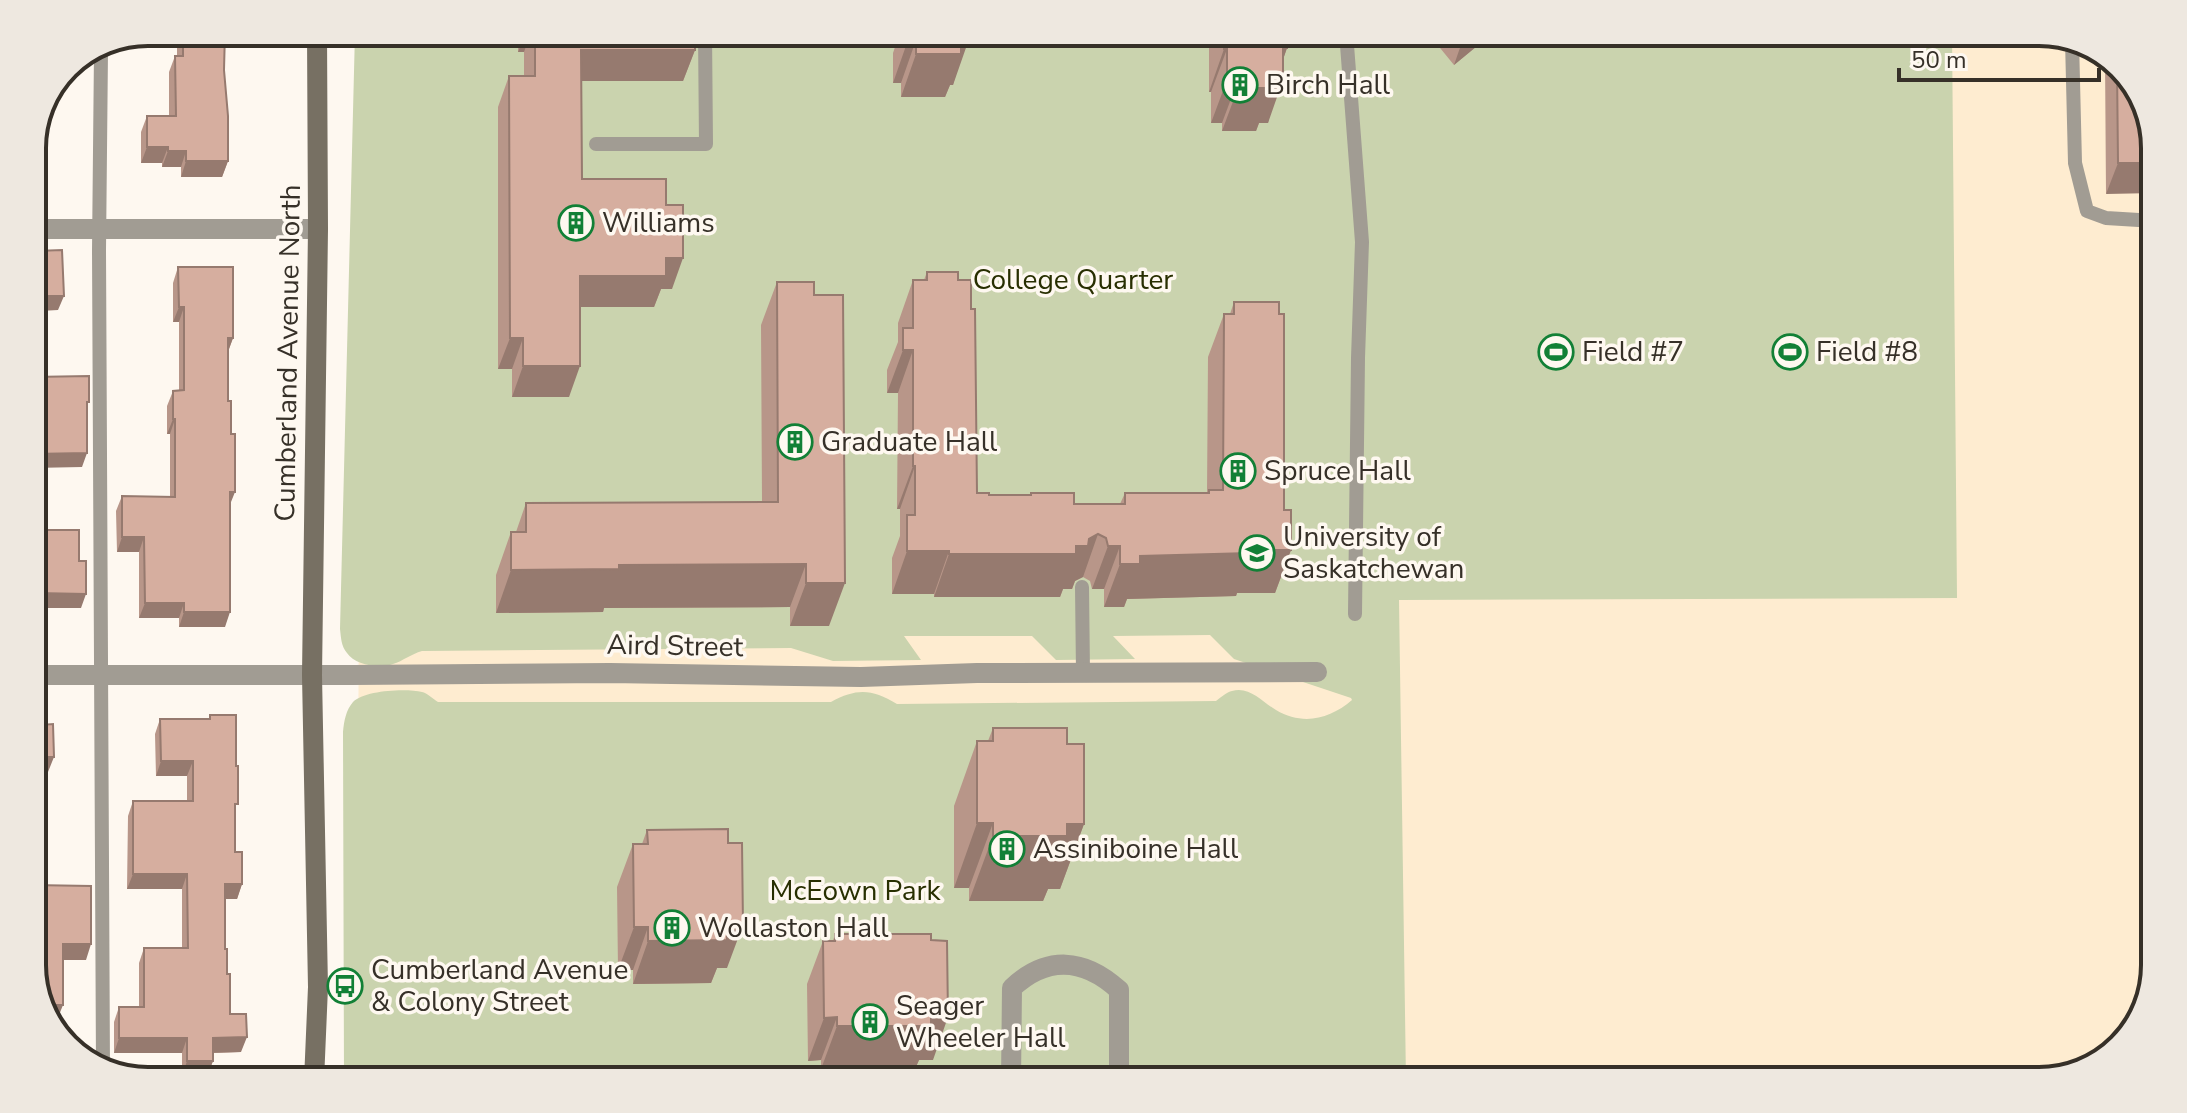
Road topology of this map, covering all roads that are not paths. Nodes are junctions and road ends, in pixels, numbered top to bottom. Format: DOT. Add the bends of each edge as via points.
graph roads {
  1 [pos="317,46"];
  2 [pos="705,46"];
  3 [pos="1347,46"];
  4 [pos="2072,52"];
  5 [pos="101,58"];
  6 [pos="596,144"];
  7 [pos="2141,220"];
  8 [pos="99,228"];
  9 [pos="46,229"];
  10 [pos="318,229"];
  11 [pos="1082,587"];
  12 [pos="1355,614"];
  13 [pos="1317,672"];
  14 [pos="1083,673"];
  15 [pos="102,674"];
  16 [pos="46,675"];
  17 [pos="312,675"];
  18 [pos="103,1056"];
  19 [pos="315,1067"];
  20 [pos="1011,1067"];
  21 [pos="1119,1067"];
  1 -- 10 [label="main road, Cumberland Avenue North"];
  2 -- 6 [label="lane" via="706,144"];
  3 -- 12 [label="lane" via="1362,242"];
  4 -- 7 [label="lane" via="2075,163 2087,211"];
  5 -- 8 [label="lane"];
  8 -- 9 [label="street"];
  8 -- 10 [label="street"];
  8 -- 15 [label="lane"];
  10 -- 17 [label="main road, Cumberland Avenue North"];
  11 -- 14 [label="lane"];
  13 -- 14 [label="street, Aird Street"];
  14 -- 17 [label="street, Aird Street"];
  15 -- 16 [label="street, Aird Street"];
  15 -- 17 [label="street, Aird Street"];
  15 -- 18 [label="lane"];
  17 -- 19 [label="main road, Cumberland Avenue North"];
  20 -- 21 [label="street" via="1012,988 1037,969 1069,964 1097,973 1119,990"];
}
